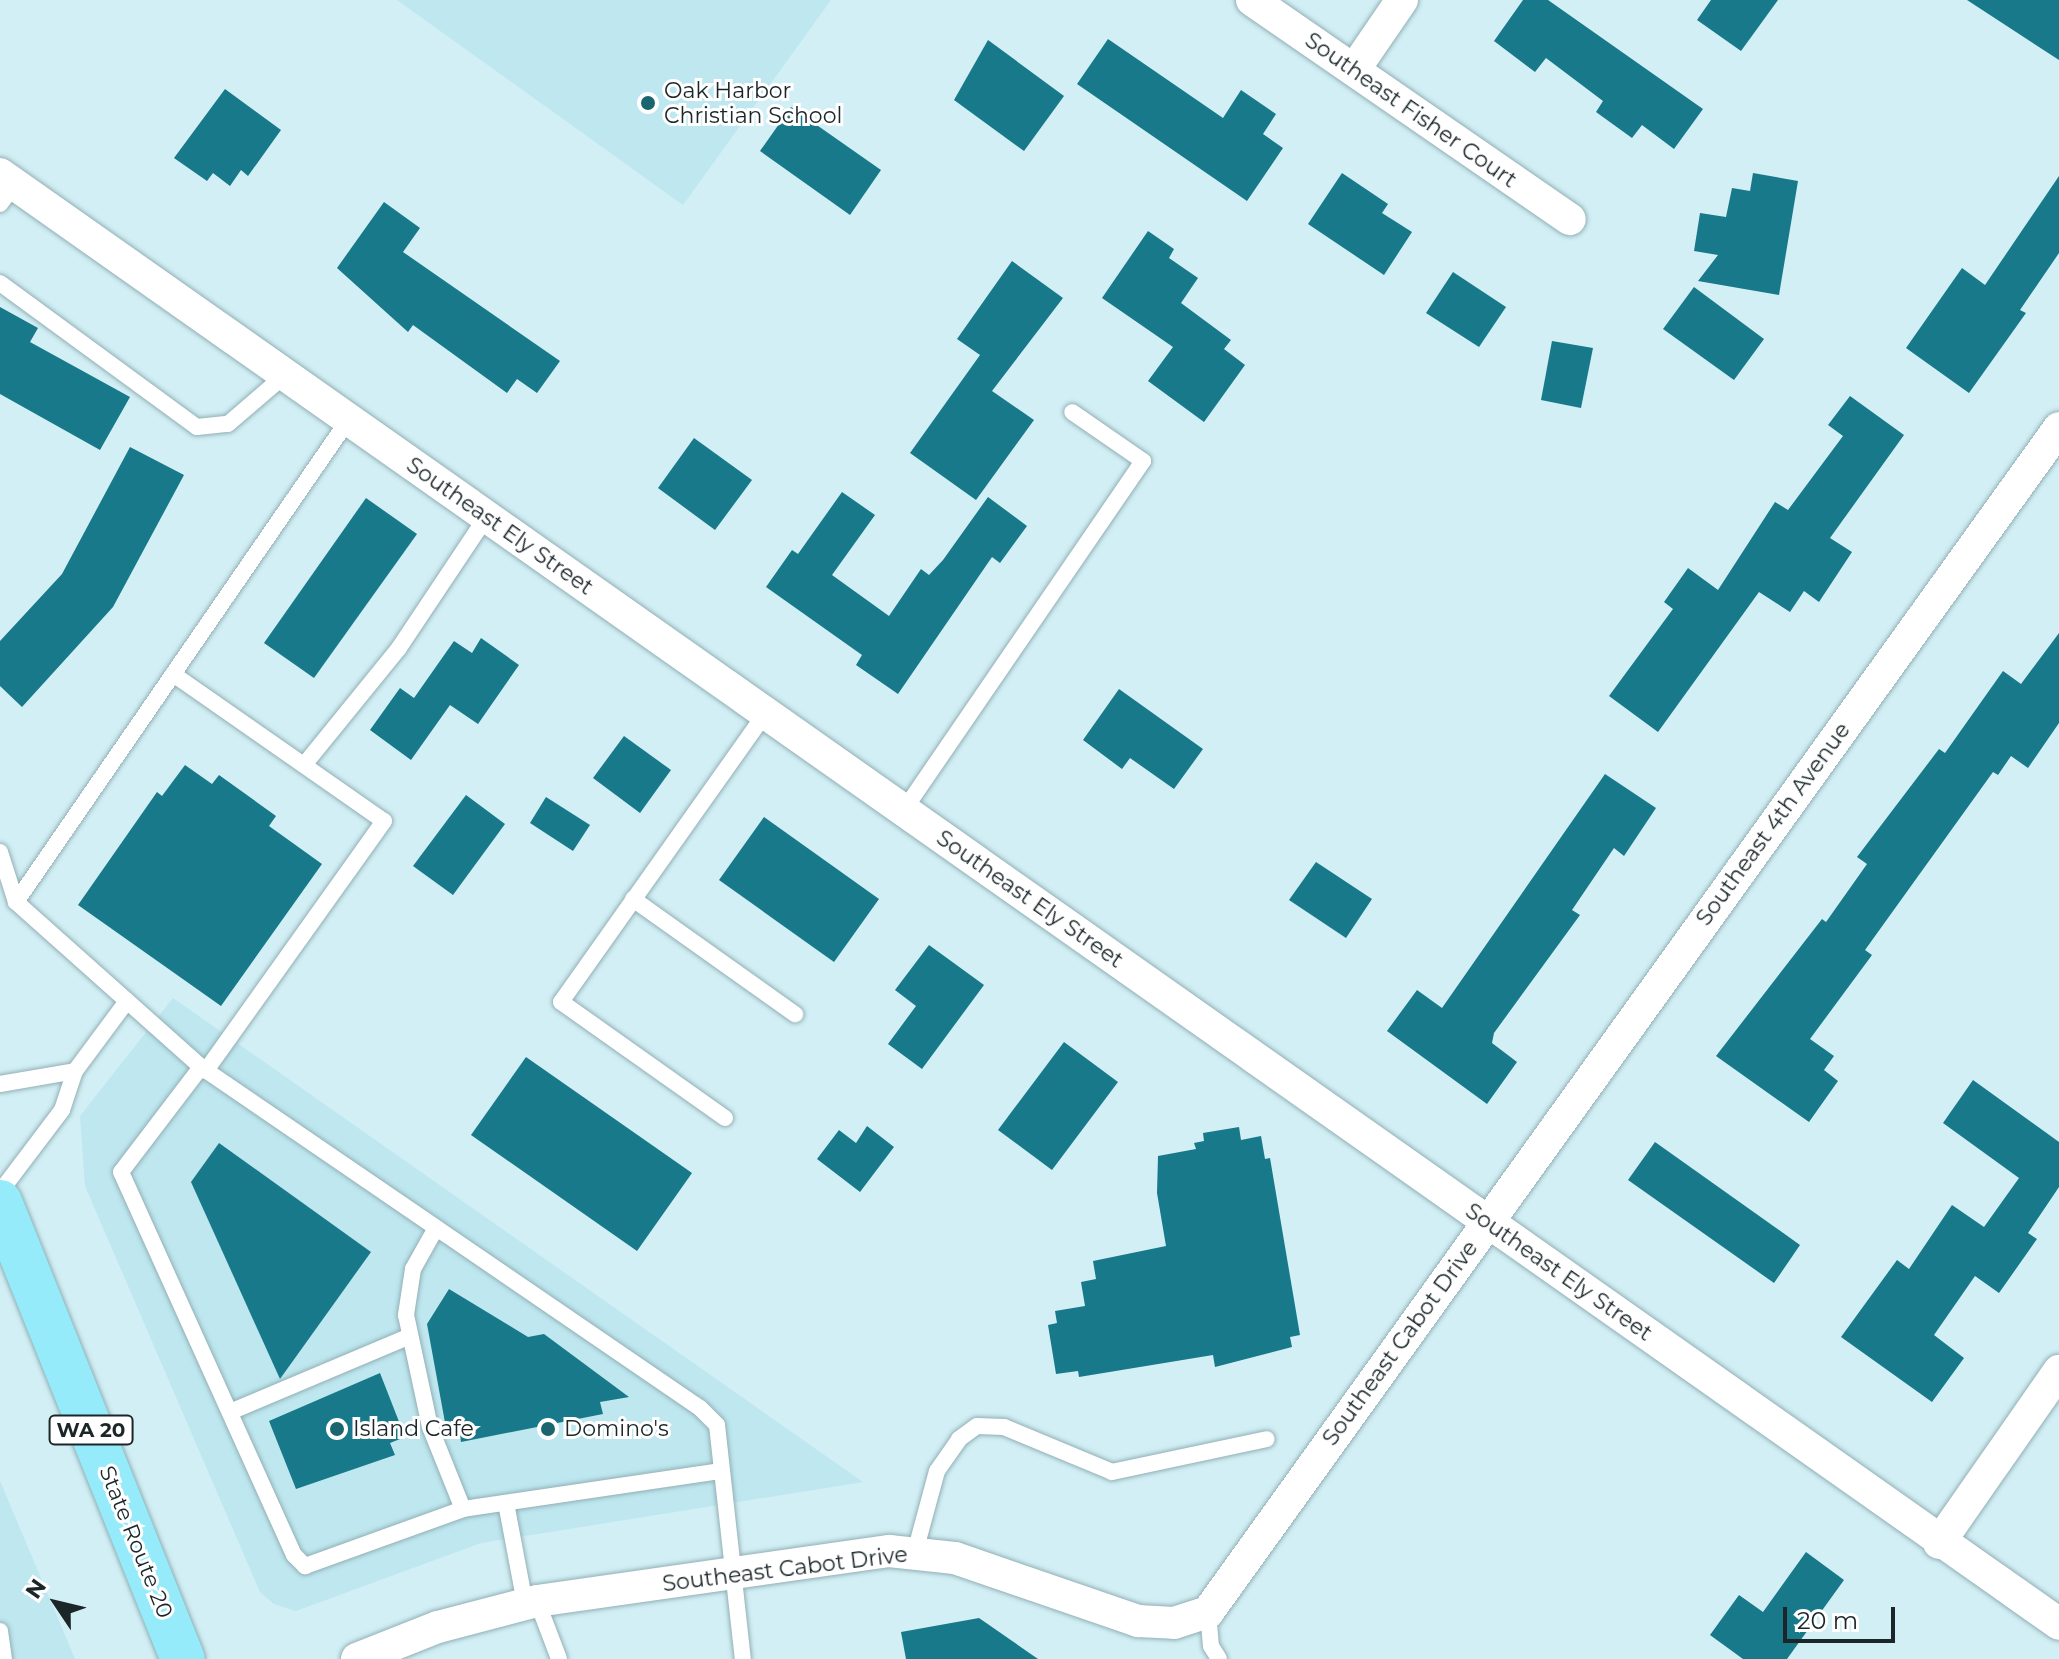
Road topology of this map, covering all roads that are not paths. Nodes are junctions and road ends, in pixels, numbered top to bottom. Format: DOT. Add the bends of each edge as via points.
graph roads {
  1 [pos="1252,0"];
  2 [pos="1402,0"];
  3 [pos="1354,70"];
  4 [pos="5,188"];
  5 [pos="1570,219"];
  6 [pos="0,283"];
  7 [pos="285,375"];
  8 [pos="1072,412"];
  9 [pos="349,419"];
  10 [pos="2059,428"];
  11 [pos="487,516"];
  12 [pos="173,674"];
  13 [pos="766,713"];
  14 [pos="304,765"];
  15 [pos="904,810"];
  16 [pos="0,852"];
  17 [pos="633,899"];
  18 [pos="16,902"];
  19 [pos="127,1001"];
  20 [pos="795,1014"];
  21 [pos="204,1069"];
  22 [pos="75,1071"];
  23 [pos="0,1084"];
  24 [pos="725,1118"];
  25 [pos="0,1192"];
  26 [pos="0,1202"];
  27 [pos="1488,1221"];
  28 [pos="436,1228"];
  29 [pos="410,1336"];
  30 [pos="2059,1371"];
  31 [pos="230,1412"];
  32 [pos="1267,1439"];
  33 [pos="720,1471"];
  34 [pos="506,1503"];
  35 [pos="463,1509"];
  36 [pos="1939,1543"];
  37 [pos="915,1552"];
  38 [pos="730,1575"];
  39 [pos="531,1603"];
  40 [pos="1208,1612"];
  41 [pos="2059,1624"];
  42 [pos="0,1631"];
  43 [pos="4,1659"];
  44 [pos="183,1659"];
  45 [pos="357,1659"];
  46 [pos="559,1659"];
  47 [pos="743,1659"];
  48 [pos="1219,1659"];
  1 -- 3 [label="street, Southeast Fisher Court"];
  2 -- 3 [label="street"];
  3 -- 5 [label="street, Southeast Fisher Court"];
  4 -- 7 [label="street, Southeast Ely Street"];
  6 -- 7 [label="lane" via="197,427 228,424"];
  7 -- 9 [label="street, Southeast Ely Street"];
  8 -- 15 [label="lane" via="1143,461"];
  9 -- 11 [label="street, Southeast Ely Street"];
  9 -- 12 [label="lane"];
  10 -- 27 [label="street, Southeast 4th Avenue"];
  11 -- 13 [label="street, Southeast Ely Street"];
  11 -- 14 [label="lane" via="399,648"];
  12 -- 14 [label="lane"];
  12 -- 18 [label="lane"];
  13 -- 15 [label="street, Southeast Ely Street"];
  13 -- 17 [label="lane"];
  14 -- 21 [label="lane" via="384,821"];
  15 -- 27 [label="street, Southeast Ely Street"];
  16 -- 18 [label="lane"];
  17 -- 20 [label="lane"];
  17 -- 24 [label="lane" via="561,1002"];
  18 -- 19 [label="lane"];
  19 -- 21 [label="lane"];
  19 -- 22 [label="lane"];
  21 -- 28 [label="lane"];
  21 -- 31 [label="lane" via="121,1172"];
  22 -- 23 [label="lane"];
  22 -- 25 [label="lane" via="62,1110"];
  26 -- 44 [label="main road, State Route 20 / WA 20"];
  27 -- 36 [label="street, Southeast Ely Street"];
  27 -- 40 [label="street, Southeast Cabot Drive"];
  28 -- 29 [label="lane" via="406,1292"];
  28 -- 33 [label="lane" via="700,1408 717,1425"];
  29 -- 31 [label="lane"];
  29 -- 35 [label="lane" via="430,1427"];
  30 -- 36 [label="street"];
  31 -- 35 [label="lane" via="294,1555 305,1566"];
  32 -- 37 [label="lane" via="1112,1472 1004,1427 977,1426 959,1439 937,1471"];
  33 -- 34 [label="lane"];
  33 -- 38 [label="lane"];
  34 -- 35 [label="lane"];
  34 -- 39 [label="lane"];
  36 -- 41 [label="street, Southeast Ely Street"];
  37 -- 38 [label="street, Southeast Cabot Drive"];
  37 -- 40 [label="street, Southeast Cabot Drive" via="955,1558 1138,1621 1174,1623"];
  38 -- 39 [label="street, Southeast Cabot Drive"];
  38 -- 47 [label="lane"];
  39 -- 45 [label="street, Southeast Cabot Drive" via="438,1627"];
  39 -- 46 [label="lane"];
  40 -- 48 [label="lane" via="1211,1646"];
  42 -- 43 [label="lane"];
}
